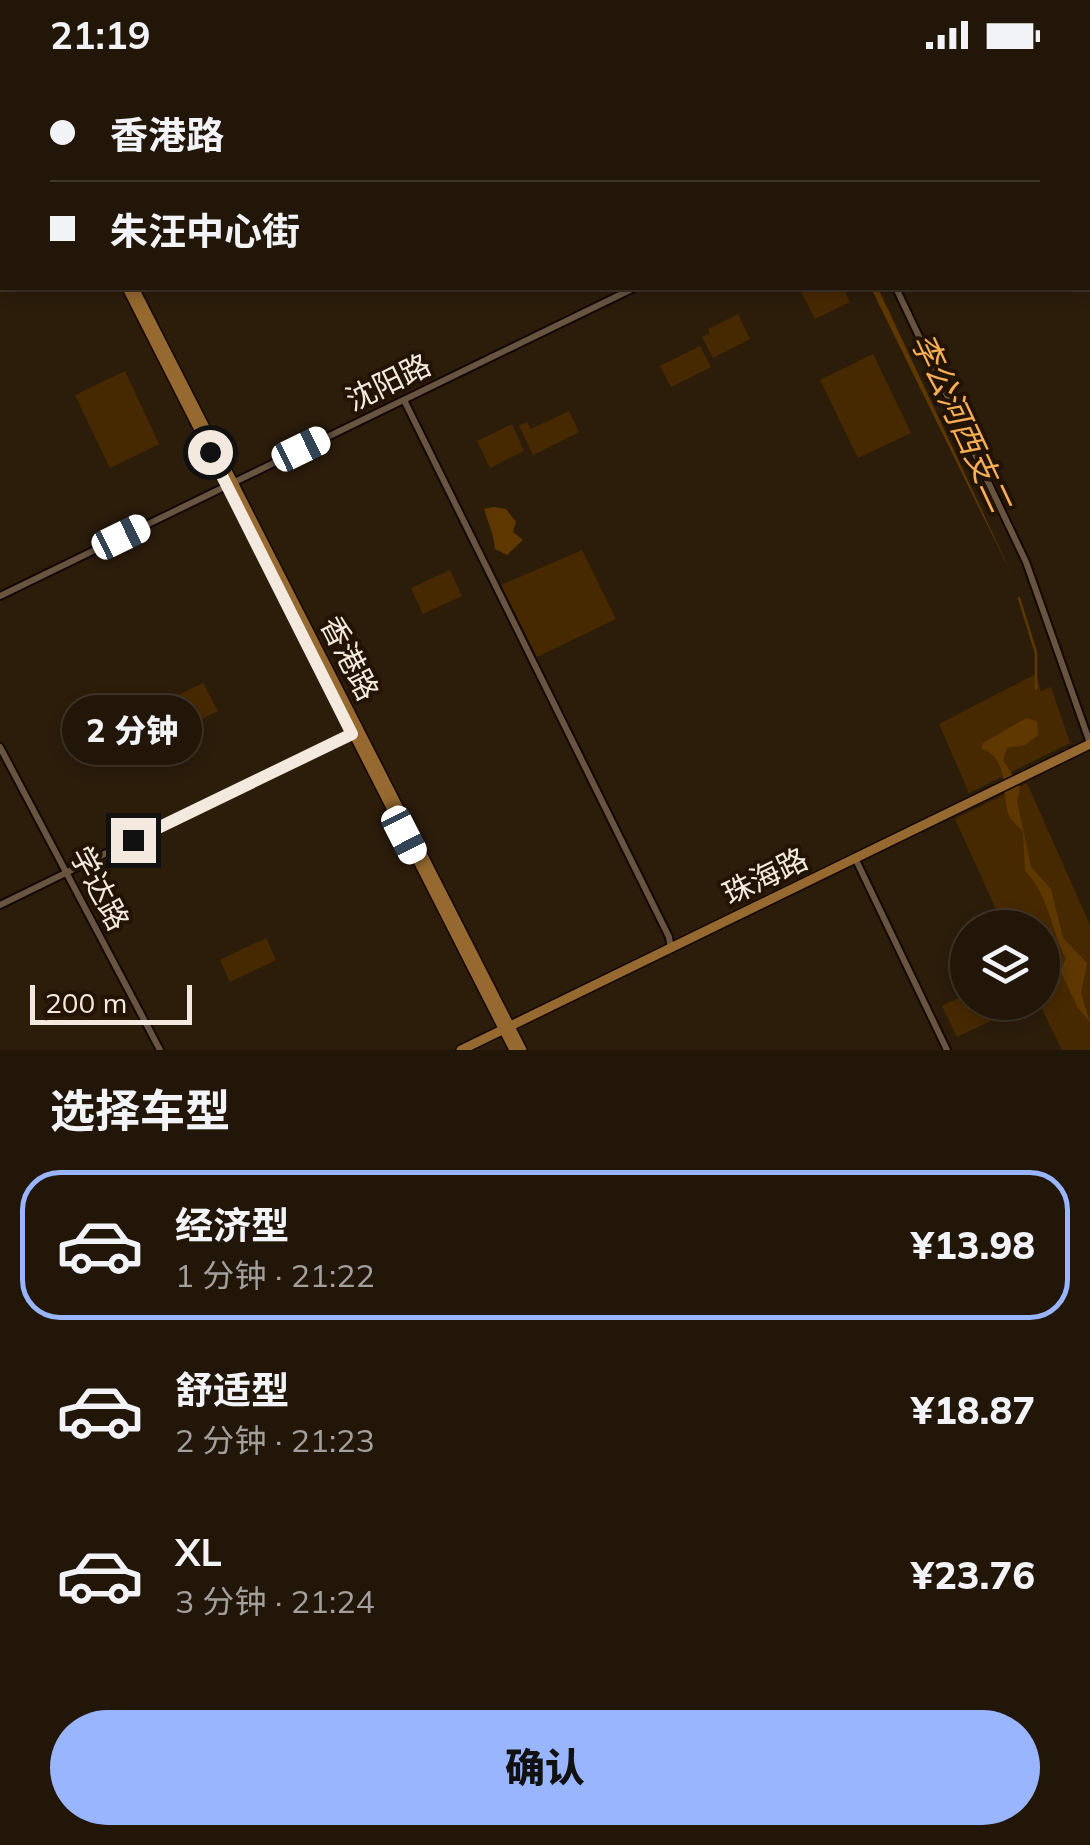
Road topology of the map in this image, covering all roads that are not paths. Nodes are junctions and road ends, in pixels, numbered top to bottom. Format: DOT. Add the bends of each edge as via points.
graph roads {
  1 [pos="132,290"];
  2 [pos="630,290"];
  3 [pos="897,290"];
  4 [pos="404,400"];
  5 [pos="230,484"];
  6 [pos="0,596"];
  7 [pos="355,732"];
  8 [pos="1090,743"];
  9 [pos="0,747"];
  10 [pos="856,860"];
  11 [pos="66,873"];
  12 [pos="0,904"];
  13 [pos="671,949"];
  14 [pos="507,1028"];
  15 [pos="160,1050"];
  16 [pos="461,1050"];
  17 [pos="518,1050"];
  18 [pos="946,1050"];
  1 -- 5 [label="main road, 香港路"];
  2 -- 4 [label="street, 沈阳路"];
  3 -- 8 [label="street" via="1026,562"];
  4 -- 5 [label="street, 沈阳路"];
  4 -- 13 [label="street"];
  5 -- 6 [label="street, 沈阳路"];
  5 -- 7 [label="main road, 香港路"];
  7 -- 11 [label="street"];
  7 -- 14 [label="main road, 香港路"];
  8 -- 10 [label="main road, 珠海路"];
  9 -- 11 [label="street, 学达路"];
  10 -- 13 [label="main road, 珠海路"];
  10 -- 18 [label="street"];
  11 -- 12 [label="street"];
  11 -- 15 [label="street, 学达路"];
  13 -- 14 [label="main road, 珠海路"];
  14 -- 16 [label="main road, 珠海路"];
  14 -- 17 [label="main road, 香港路"];
}
